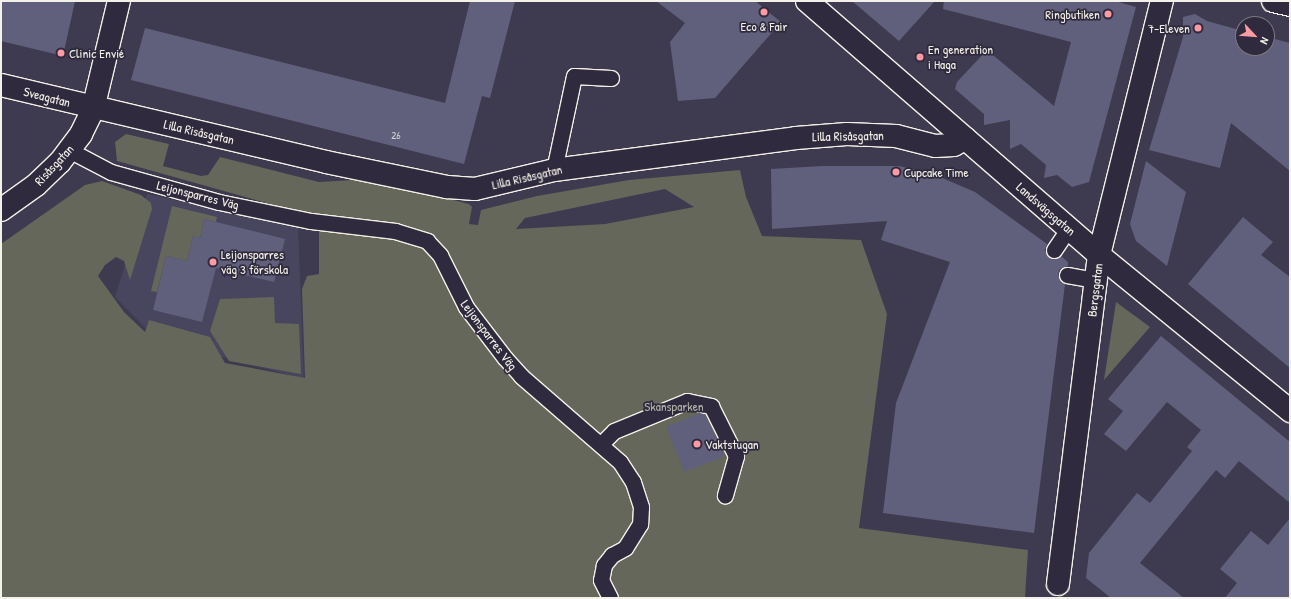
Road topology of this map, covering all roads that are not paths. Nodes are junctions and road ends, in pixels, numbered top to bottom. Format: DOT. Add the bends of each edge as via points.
graph roads {
  1 [pos="119,1"];
  2 [pos="807,1"];
  3 [pos="1162,1"];
  4 [pos="1273,1"];
  5 [pos="1290,5"];
  6 [pos="611,78"];
  7 [pos="1,85"];
  8 [pos="93,109"];
  9 [pos="965,139"];
  10 [pos="69,150"];
  11 [pos="554,170"];
  12 [pos="1,210"];
  13 [pos="1069,228"];
  14 [pos="1054,250"];
  15 [pos="1099,254"];
  16 [pos="1067,275"];
  17 [pos="1096,280"];
  18 [pos="1290,411"];
  19 [pos="601,444"];
  20 [pos="725,495"];
  21 [pos="1058,584"];
  22 [pos="610,598"];
  1 -- 8 [label="street, Risåsgatan"];
  2 -- 9 [label="street, Landsvägsgatan"];
  3 -- 15 [label="street, Bergsgatan"];
  4 -- 5 [label="street"];
  6 -- 11 [label="lane" via="574,76"];
  7 -- 8 [label="street, Sveagatan"];
  8 -- 10 [label="street, Risåsgatan" via="82,134"];
  8 -- 11 [label="street, Lilla Risåsgatan" via="447,187 475,190"];
  9 -- 11 [label="street, Lilla Risåsgatan" via="954,145 935,146 896,136 847,134 796,138"];
  9 -- 13 [label="street, Landsvägsgatan"];
  10 -- 12 [label="street, Risåsgatan" via="36,185"];
  10 -- 19 [label="lane, Leijonsparres Väg" via="111,172 219,202 311,221 395,231 427,241 440,255 466,306 505,358 521,376"];
  13 -- 14 [label="lane"];
  13 -- 15 [label="street, Landsvägsgatan"];
  15 -- 17 [label="street, Bergsgatan"];
  15 -- 18 [label="street, Landsvägsgatan"];
  16 -- 17 [label="lane"];
  17 -- 21 [label="street, Bergsgatan"];
  19 -- 20 [label="lane" via="614,431 687,401 711,406 736,456"];
  19 -- 22 [label="lane, Leijonsparres Väg" via="620,462 633,482 641,507 640,524 634,538 625,548 612,555 604,565 601,580"];
}
